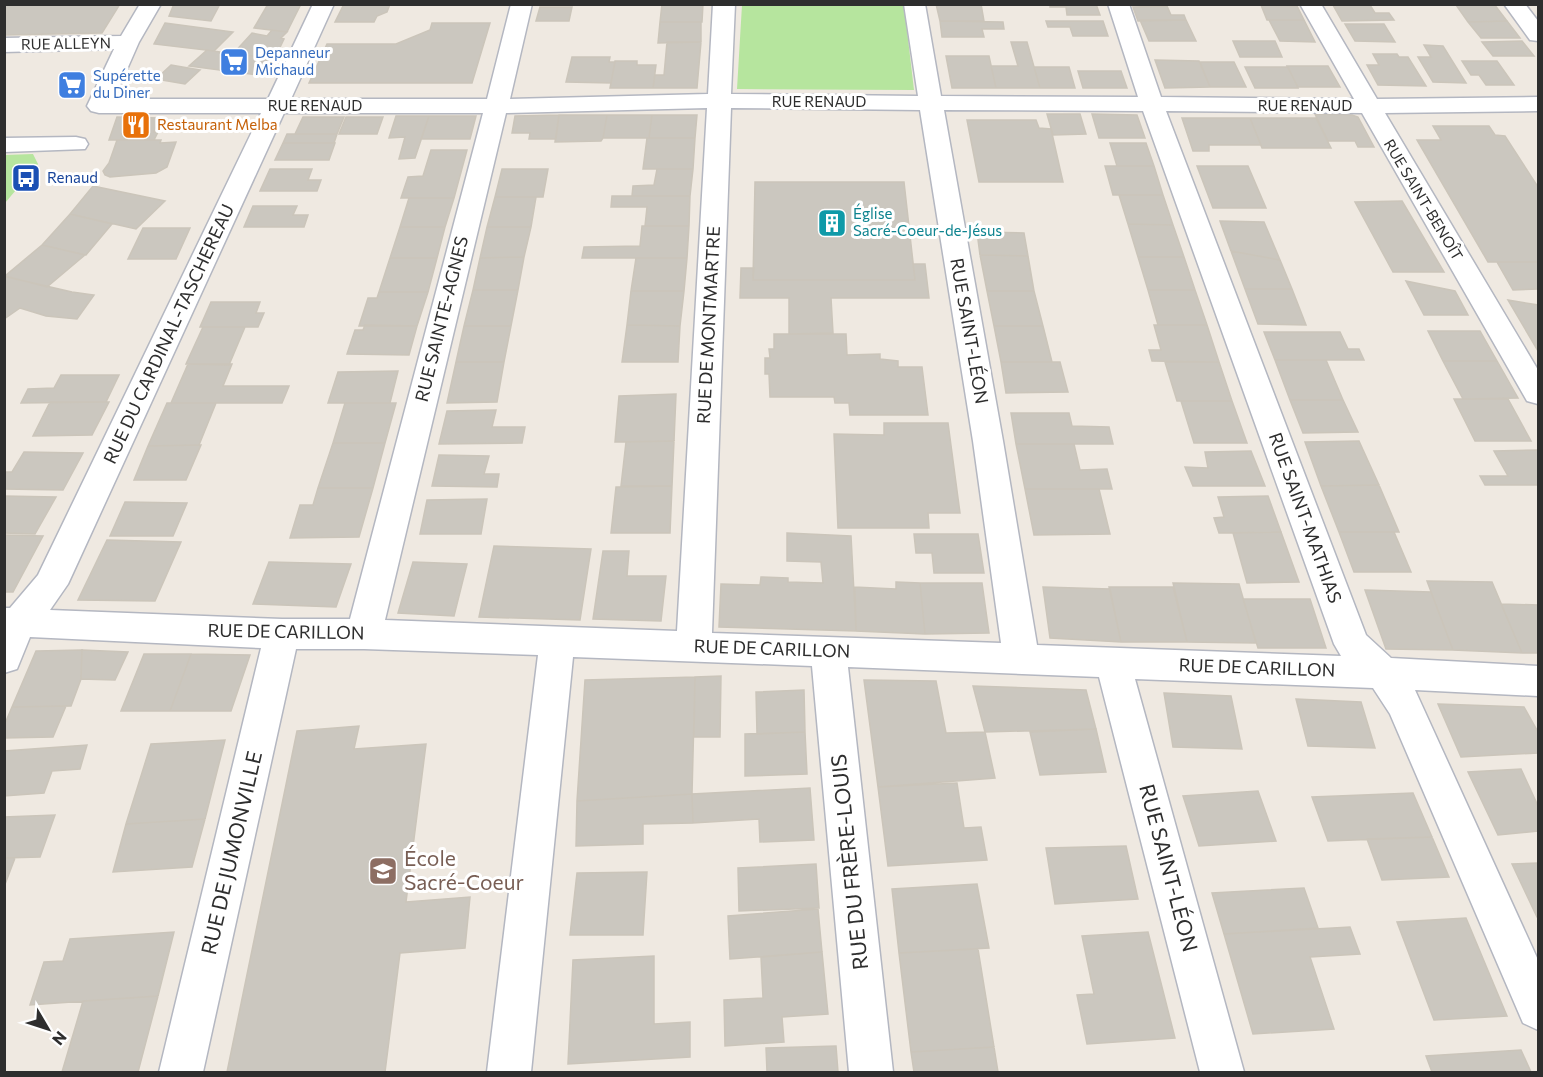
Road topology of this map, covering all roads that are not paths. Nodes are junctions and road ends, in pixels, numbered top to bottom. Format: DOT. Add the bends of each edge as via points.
graph roads {
  1 [pos="151,4"];
  2 [pos="324,4"];
  3 [pos="522,4"];
  4 [pos="724,4"];
  5 [pos="914,4"];
  6 [pos="1118,4"];
  7 [pos="1310,4"];
  8 [pos="1514,4"];
  9 [pos="1539,35"];
  10 [pos="128,42"];
  11 [pos="4,45"];
  12 [pos="721,101"];
  13 [pos="931,102"];
  14 [pos="1539,104"];
  15 [pos="1152,105"];
  16 [pos="276,106"];
  17 [pos="496,106"];
  18 [pos="1368,106"];
  19 [pos="76,144"];
  20 [pos="4,145"];
  21 [pos="1539,394"];
  22 [pos="12,622"];
  23 [pos="282,634"];
  24 [pos="364,634"];
  25 [pos="557,641"];
  26 [pos="694,646"];
  27 [pos="829,652"];
  28 [pos="4,658"];
  29 [pos="1021,659"];
  30 [pos="1113,663"];
  31 [pos="1383,673"];
  32 [pos="1539,681"];
  33 [pos="1539,1008"];
  34 [pos="181,1072"];
  35 [pos="509,1072"];
  36 [pos="871,1072"];
  37 [pos="1222,1072"];
  1 -- 10 [label="street"];
  2 -- 16 [label="street, RUE DU CARDINAL-TASCHEREAU"];
  3 -- 17 [label="street, RUE SAINTE-AGNES"];
  4 -- 12 [label="street, RUE DE MONTMARTRE"];
  5 -- 13 [label="street, RUE SAINT-LÉON"];
  6 -- 15 [label="street, RUE SAINT-MATHIAS"];
  7 -- 18 [label="street, RUE SAINT-BENOÎT"];
  8 -- 9 [label="street"];
  10 -- 11 [label="street, RUE ALLEYN"];
  10 -- 16 [label="street, RUE RENAUD" via="99,106"];
  12 -- 13 [label="street, RUE RENAUD"];
  12 -- 17 [label="street, RUE RENAUD"];
  12 -- 26 [label="street, RUE DE MONTMARTRE"];
  13 -- 15 [label="street, RUE RENAUD"];
  13 -- 29 [label="street, RUE SAINT-LÉON"];
  14 -- 18 [label="street, RUE RENAUD"];
  15 -- 18 [label="street, RUE RENAUD"];
  15 -- 31 [label="street, RUE SAINT-MATHIAS" via="1352,644"];
  16 -- 17 [label="street, RUE RENAUD"];
  16 -- 22 [label="street, RUE DU CARDINAL-TASCHEREAU" via="51,584"];
  17 -- 24 [label="street, RUE SAINTE-AGNES"];
  18 -- 21 [label="street, RUE SAINT-BENOÎT"];
  19 -- 20 [label="street"];
  22 -- 23 [label="street, RUE DE CARILLON"];
  22 -- 28 [label="street, RUE DU CARDINAL-TASCHEREAU"];
  23 -- 24 [label="street, RUE DE CARILLON"];
  23 -- 34 [label="street, RUE DE JUMONVILLE"];
  24 -- 25 [label="street, RUE DE CARILLON"];
  25 -- 26 [label="street, RUE DE CARILLON"];
  25 -- 35 [label="street"];
  26 -- 27 [label="street, RUE DE CARILLON"];
  27 -- 29 [label="street, RUE DE CARILLON"];
  27 -- 36 [label="street, RUE DU FRÈRE-LOUIS"];
  29 -- 30 [label="street, RUE DE CARILLON"];
  30 -- 31 [label="street, RUE DE CARILLON"];
  30 -- 37 [label="street, RUE SAINT-LÉON"];
  31 -- 32 [label="street, RUE DE CARILLON"];
  31 -- 33 [label="street, RUE SAINT-MATHIAS" via="1405,705"];
}
